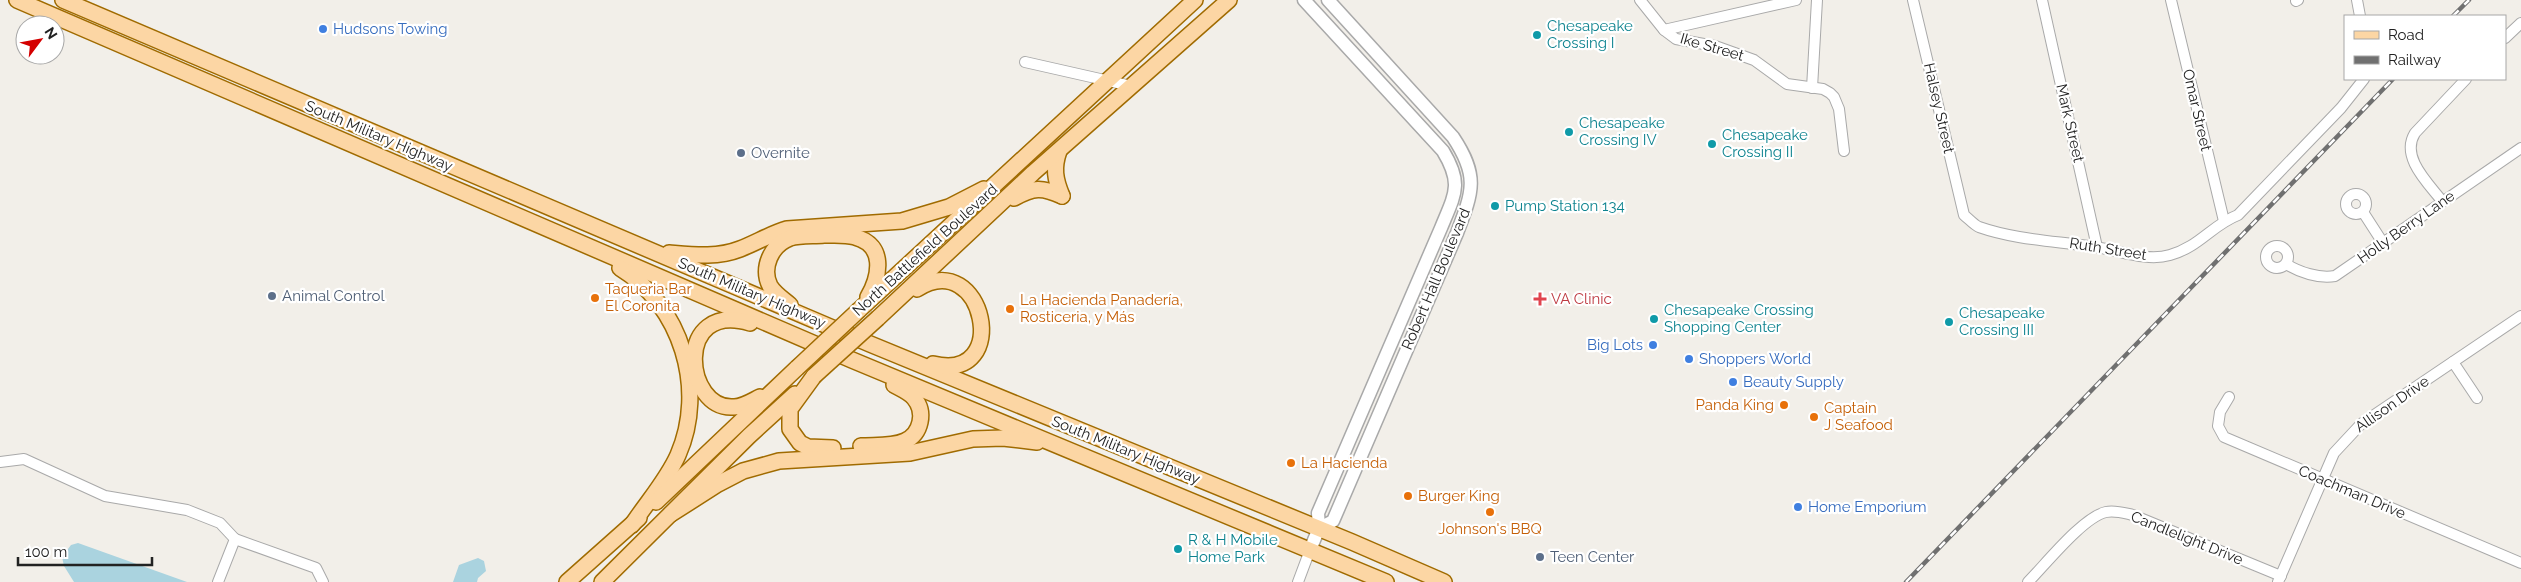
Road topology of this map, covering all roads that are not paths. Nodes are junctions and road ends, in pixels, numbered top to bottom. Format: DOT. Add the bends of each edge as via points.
graph roads {
  1 [pos="17,0"];
  2 [pos="63,0"];
  3 [pos="1195,0"];
  4 [pos="1229,0"];
  5 [pos="1304,0"];
  6 [pos="1328,0"];
  7 [pos="1640,0"];
  8 [pos="1796,0"];
  9 [pos="1817,0"];
  10 [pos="1914,0"];
  11 [pos="2042,0"];
  12 [pos="2171,0"];
  13 [pos="2357,0"];
  14 [pos="2360,15"];
  15 [pos="2521,23"];
  16 [pos="1664,30"];
  17 [pos="2506,37"];
  18 [pos="1025,62"];
  19 [pos="2363,80"];
  20 [pos="2465,80"];
  21 [pos="1109,82"];
  22 [pos="1131,86"];
  23 [pos="1812,88"];
  24 [pos="1427,133"];
  25 [pos="2521,148"];
  26 [pos="1059,150"];
  27 [pos="1844,151"];
  28 [pos="1012,170"];
  29 [pos="1471,171"];
  30 [pos="2442,201"];
  31 [pos="998,207"];
  32 [pos="2362,212"];
  33 [pos="1964,215"];
  34 [pos="2224,221"];
  35 [pos="569,238"];
  36 [pos="2383,242"];
  37 [pos="2098,247"];
  38 [pos="652,250"];
  39 [pos="2286,264"];
  40 [pos="859,310"];
  41 [pos="2521,316"];
  42 [pos="878,318"];
  43 [pos="823,324"];
  44 [pos="806,340"];
  45 [pos="870,344"];
  46 [pos="852,360"];
  47 [pos="2453,362"];
  48 [pos="814,376"];
  49 [pos="778,386"];
  50 [pos="2229,396"];
  51 [pos="2477,398"];
  52 [pos="1062,447"];
  53 [pos="0,462"];
  54 [pos="2323,480"];
  55 [pos="666,519"];
  56 [pos="632,525"];
  57 [pos="1319,528"];
  58 [pos="235,539"];
  59 [pos="1310,550"];
  60 [pos="2521,563"];
  61 [pos="588,564"];
  62 [pos="2280,579"];
  63 [pos="218,582"];
  64 [pos="323,582"];
  65 [pos="568,582"];
  66 [pos="602,582"];
  67 [pos="1298,582"];
  68 [pos="1386,582"];
  69 [pos="1444,582"];
  70 [pos="2028,582"];
  1 -- 35 [label="main road, South Military Highway"];
  2 -- 38 [label="main road, South Military Highway"];
  3 -- 21 [label="main road, North Battlefield Boulevard"];
  4 -- 22 [label="main road, North Battlefield Boulevard"];
  5 -- 24 [label="street, Robert Hall Boulevard"];
  6 -- 29 [label="street, Robert Hall Boulevard" via="1453,137"];
  7 -- 16 [label="street, Ike Street"];
  8 -- 16 [label="street, Ike Street"];
  9 -- 23 [label="street"];
  10 -- 33 [label="street, Halsey Street"];
  11 -- 37 [label="street, Mark Street"];
  12 -- 34 [label="street, Omar Street"];
  13 -- 14 [label="street"];
  15 -- 17 [label="street"];
  16 -- 23 [label="street, Ike Street" via="1680,40 1715,46 1754,60 1787,84"];
  18 -- 21 [label="street"];
  19 -- 34 [label="street, Ruth Street" via="2341,108 2255,198 2238,215"];
  20 -- 30 [label="street" via="2415,133 2410,143 2414,161"];
  21 -- 22 [label="street"];
  21 -- 28 [label="main road, North Battlefield Boulevard"];
  22 -- 26 [label="main road, North Battlefield Boulevard"];
  23 -- 27 [label="street, Ike Street" via="1823,89 1834,97 1839,109"];
  24 -- 29 [label="street" via="1446,142"];
  24 -- 57 [label="street, Robert Hall Boulevard" via="1453,168 1456,182 1454,198 1318,513"];
  25 -- 30 [label="street, Holly Berry Lane"];
  26 -- 31 [label="main road, North Battlefield Boulevard"];
  26 -- 31 [label="main road" via="1054,168 1062,196 1046,188 1033,189"];
  28 -- 38 [label="main road" via="948,207 902,221 787,229 722,254 703,256"];
  28 -- 40 [label="main road, North Battlefield Boulevard"];
  29 -- 57 [label="street, Robert Hall Boulevard" via="1468,205 1457,233 1333,521"];
  30 -- 36 [label="street, Holly Berry Lane"];
  31 -- 42 [label="main road, North Battlefield Boulevard"];
  32 -- 36 [label="street"];
  33 -- 37 [label="street, Ruth Street" via="1977,226 2006,234"];
  34 -- 37 [label="street, Ruth Street" via="2187,250 2168,256 2138,256"];
  35 -- 44 [label="main road, South Military Highway"];
  35 -- 56 [label="main road" via="634,276 652,292 674,326 684,360 689,399 684,438 669,472"];
  36 -- 39 [label="street, Holly Berry Lane" via="2335,276 2326,278"];
  38 -- 43 [label="main road, South Military Highway"];
  40 -- 43 [label="main road" via="878,277 877,257 872,248 855,236 790,238 780,243 767,263 770,285 791,306"];
  40 -- 49 [label="main road, North Battlefield Boulevard, bridge"];
  41 -- 47 [label="street, Allison Drive"];
  42 -- 45 [label="main road" via="925,284 946,279 960,285 971,297 980,320 980,344 966,362 948,367 908,358"];
  42 -- 48 [label="main road, North Battlefield Boulevard, bridge"];
  43 -- 45 [label="main road, South Military Highway"];
  44 -- 46 [label="main road, South Military Highway"];
  44 -- 49 [label="main road" via="741,320 718,321 701,332 694,351 696,368 703,390 714,402 735,408"];
  45 -- 57 [label="main road, South Military Highway"];
  46 -- 48 [label="main road" via="914,398 919,406 920,426 907,441 816,448 800,443 790,429 790,409"];
  46 -- 52 [label="main road, South Military Highway"];
  47 -- 51 [label="street"];
  47 -- 54 [label="street, Allison Drive" via="2361,424 2334,453"];
  48 -- 55 [label="main road, North Battlefield Boulevard"];
  49 -- 56 [label="main road, North Battlefield Boulevard"];
  50 -- 54 [label="street, Coachman Drive" via="2220,412 2218,426 2224,437"];
  52 -- 55 [label="main road" via="1003,438 973,439 910,453 779,461 743,471"];
  52 -- 59 [label="main road, South Military Highway"];
  53 -- 58 [label="street" via="24,459 105,496 187,510 220,523"];
  54 -- 60 [label="street, Coachman Drive"];
  54 -- 62 [label="street, Allison Drive"];
  55 -- 61 [label="main road" via="643,526 618,550"];
  55 -- 66 [label="main road, North Battlefield Boulevard"];
  56 -- 61 [label="main road, North Battlefield Boulevard"];
  57 -- 59 [label="street, Robert Hall Boulevard"];
  57 -- 69 [label="main road, South Military Highway"];
  58 -- 63 [label="street"];
  58 -- 64 [label="street" via="316,568"];
  59 -- 67 [label="street"];
  59 -- 68 [label="main road, South Military Highway"];
  61 -- 65 [label="main road, North Battlefield Boulevard"];
  62 -- 70 [label="street, Candlelight Drive" via="2132,515 2115,511 2104,512 2082,526"];
}
